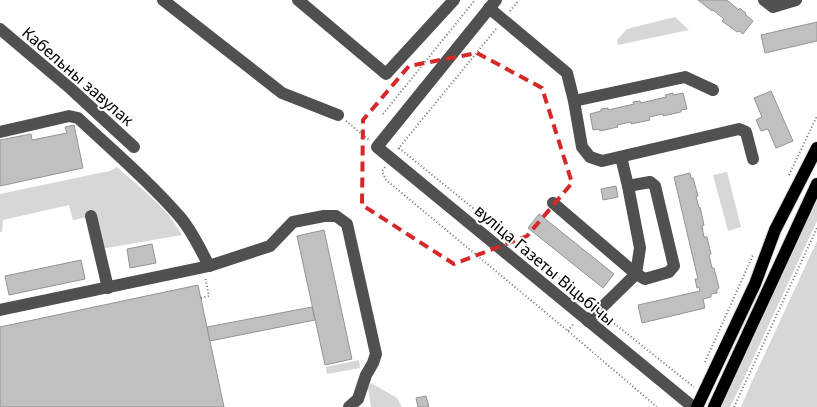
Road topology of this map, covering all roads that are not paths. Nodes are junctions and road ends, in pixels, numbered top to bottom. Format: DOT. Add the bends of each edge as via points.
graph roads {
  1 [pos="164,0"];
  2 [pos="298,0"];
  3 [pos="454,0"];
  4 [pos="764,0"];
  5 [pos="796,0"];
  6 [pos="492,4"];
  7 [pos="0,29"];
  8 [pos="713,90"];
  9 [pos="574,101"];
  10 [pos="338,116"];
  11 [pos="0,132"];
  12 [pos="134,147"];
  13 [pos="817,148"];
  14 [pos="621,157"];
  15 [pos="753,159"];
  16 [pos="817,184"];
  17 [pos="628,186"];
  18 [pos="554,203"];
  19 [pos="91,216"];
  20 [pos="206,267"];
  21 [pos="636,274"];
  22 [pos="108,288"];
  23 [pos="0,310"];
  24 [pos="582,321"];
  25 [pos="692,405"];
  26 [pos="349,407"];
  27 [pos="714,407"];
  1 -- 10 [label="street" via="282,94"];
  2 -- 3 [label="street" via="386,74"];
  4 -- 5 [label="street" via="773,7"];
  6 -- 9 [label="street" via="502,20 567,73"];
  6 -- 24 [label="street, вуліца Газеты Віцьбічы" via="377,147"];
  7 -- 12 [label="street, Кабельны завулак"];
  8 -- 9 [label="street" via="685,77"];
  9 -- 14 [label="street" via="582,147 590,157 602,161"];
  11 -- 20 [label="street" via="69,116 78,118 181,219 202,253"];
  13 -- 25 [label="main road" via="774,230 755,284"];
  14 -- 15 [label="street" via="739,129 746,132"];
  14 -- 17 [label="street"];
  16 -- 27 [label="main road"];
  17 -- 21 [label="street" via="640,248"];
  17 -- 21 [label="street" via="650,182 656,186 674,266 669,272 645,279"];
  18 -- 21 [label="street"];
  19 -- 22 [label="street"];
  20 -- 22 [label="street"];
  20 -- 26 [label="street" via="270,246 293,222 336,216 347,224 376,354 358,399"];
  21 -- 24 [label="street" via="599,311"];
  22 -- 23 [label="street"];
  24 -- 25 [label="street, вуліца Газеты Віцьбічы"];
}
